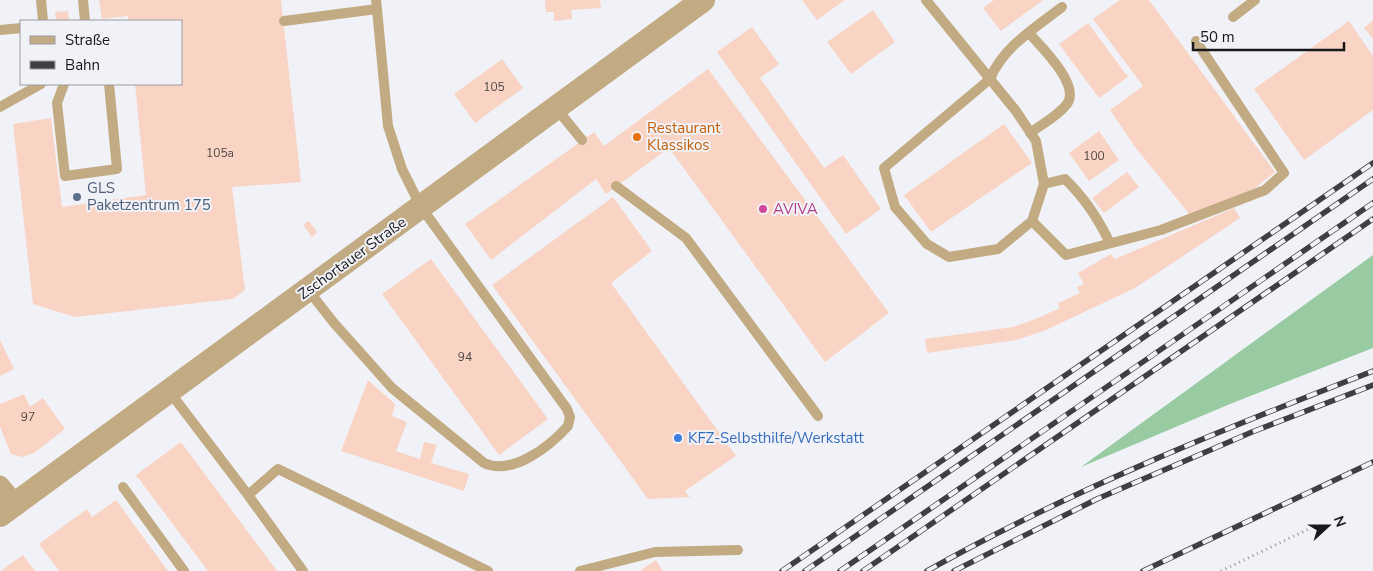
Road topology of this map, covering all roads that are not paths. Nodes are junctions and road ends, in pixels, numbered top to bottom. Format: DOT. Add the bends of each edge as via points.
graph roads {
  1 [pos="41,0"];
  2 [pos="83,0"];
  3 [pos="703,0"];
  4 [pos="926,0"];
  5 [pos="1255,0"];
  6 [pos="377,4"];
  7 [pos="1062,7"];
  8 [pos="1233,17"];
  9 [pos="43,20"];
  10 [pos="85,20"];
  11 [pos="284,21"];
  12 [pos="20,28"];
  13 [pos="0,30"];
  14 [pos="1029,33"];
  15 [pos="1196,41"];
  16 [pos="990,79"];
  17 [pos="39,85"];
  18 [pos="64,85"];
  19 [pos="109,85"];
  20 [pos="0,107"];
  21 [pos="556,108"];
  22 [pos="1030,133"];
  23 [pos="582,140"];
  24 [pos="1044,184"];
  25 [pos="616,186"];
  26 [pos="421,207"];
  27 [pos="1032,221"];
  28 [pos="1110,244"];
  29 [pos="308,290"];
  30 [pos="169,391"];
  31 [pos="818,416"];
  32 [pos="0,484"];
  33 [pos="123,487"];
  34 [pos="248,495"];
  35 [pos="8,509"];
  36 [pos="738,550"];
  37 [pos="184,571"];
  38 [pos="302,571"];
  39 [pos="488,571"];
  40 [pos="580,571"];
  1 -- 9 [label="lane"];
  2 -- 10 [label="lane"];
  3 -- 21 [label="street, Zschortauer Straße"];
  4 -- 16 [label="lane"];
  5 -- 8 [label="lane"];
  6 -- 11 [label="lane"];
  6 -- 26 [label="lane" via="391,140"];
  7 -- 14 [label="lane"];
  12 -- 13 [label="lane"];
  14 -- 16 [label="lane" via="1008,49"];
  14 -- 22 [label="lane" via="1067,79 1071,93 1060,112"];
  15 -- 28 [label="lane" via="1284,173 1265,190 1161,230"];
  16 -- 22 [label="lane"];
  16 -- 27 [label="lane" via="884,168 892,197 895,207 927,244 949,257 998,249"];
  17 -- 20 [label="lane"];
  18 -- 19 [label="lane" via="57,103 65,176 117,169"];
  21 -- 23 [label="lane"];
  21 -- 26 [label="street, Zschortauer Straße"];
  22 -- 24 [label="lane" via="1036,141"];
  24 -- 27 [label="lane"];
  24 -- 28 [label="lane" via="1064,179 1081,194 1097,216"];
  25 -- 31 [label="lane" via="686,238"];
  26 -- 29 [label="street, Zschortauer Straße"];
  26 -- 29 [label="lane" via="569,413 570,422 564,430 522,462 497,467 484,463 392,388"];
  27 -- 28 [label="lane" via="1066,255"];
  29 -- 30 [label="street, Zschortauer Straße"];
  30 -- 34 [label="lane"];
  30 -- 35 [label="street, Zschortauer Straße"];
  32 -- 35 [label="street"];
  33 -- 37 [label="lane"];
  34 -- 38 [label="lane"];
  34 -- 39 [label="lane" via="278,469"];
  36 -- 40 [label="lane" via="655,552"];
}
